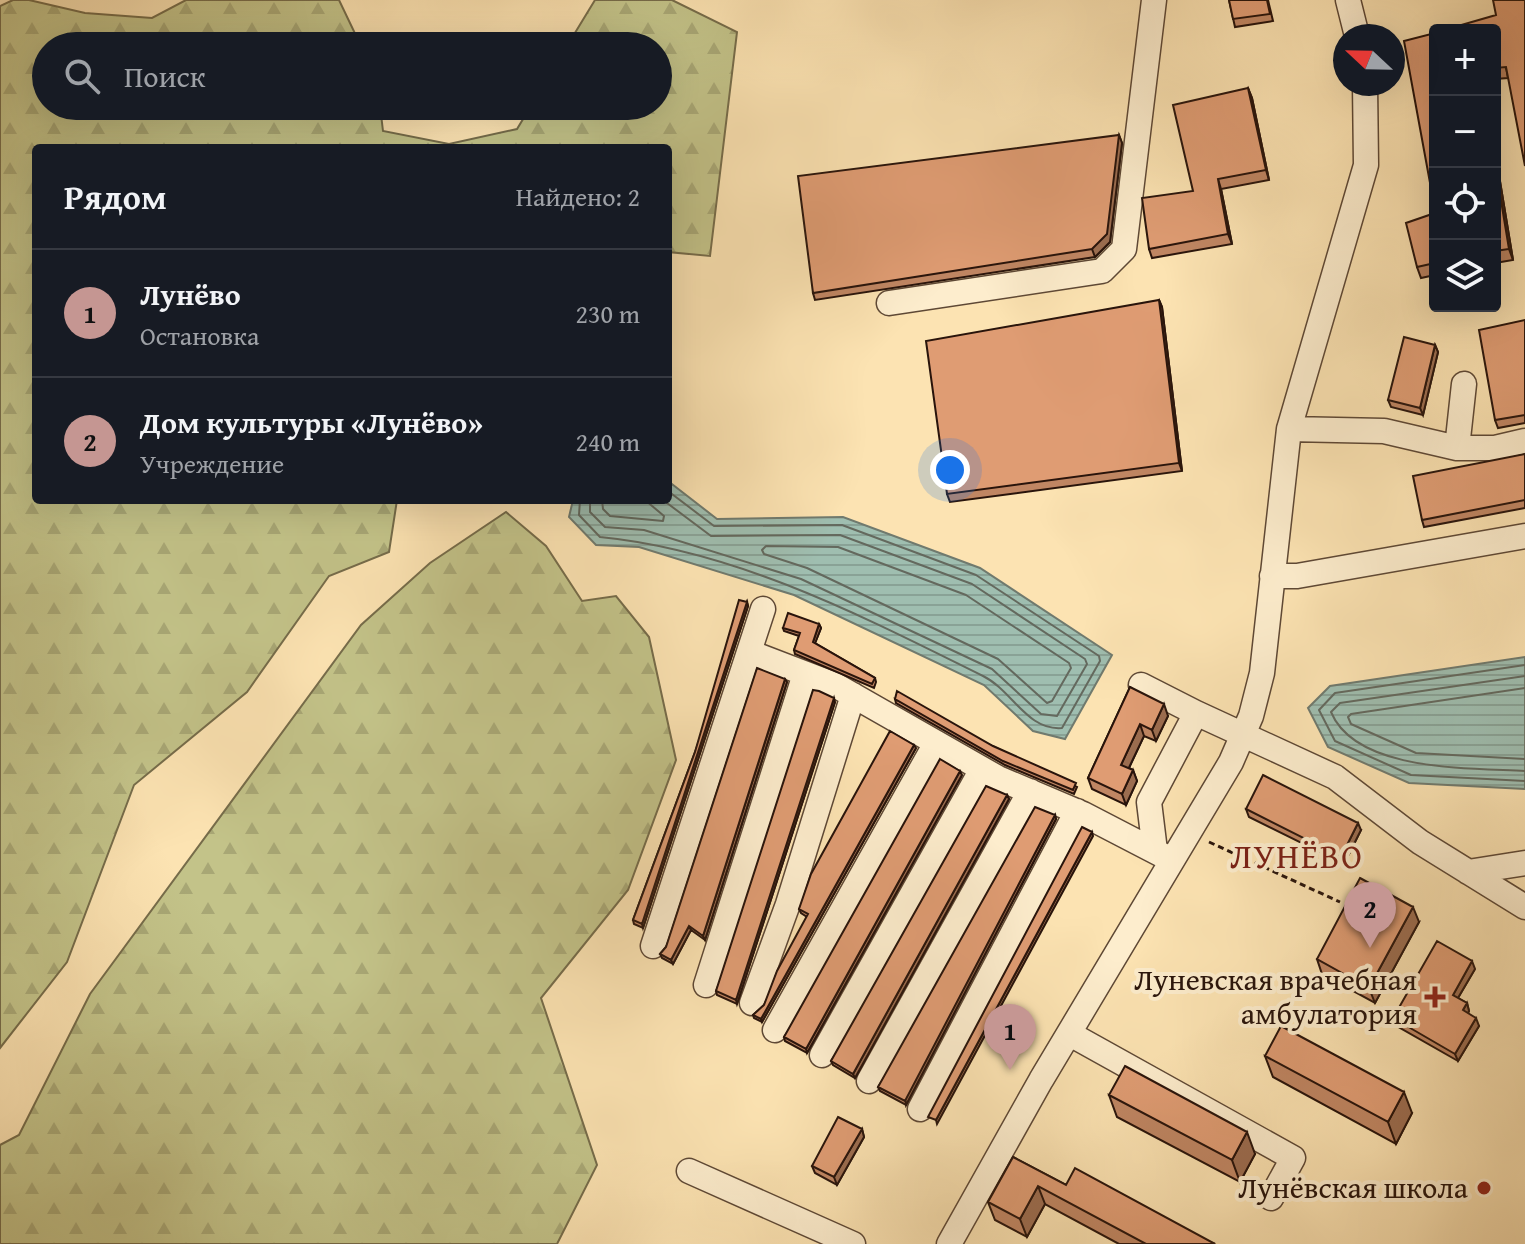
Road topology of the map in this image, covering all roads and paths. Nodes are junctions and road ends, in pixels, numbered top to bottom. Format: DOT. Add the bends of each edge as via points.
graph roads {
  1 [pos="1154,0"];
  2 [pos="1348,0"];
  3 [pos="1354,24"];
  4 [pos="1365,96"];
  5 [pos="889,303"];
  6 [pos="1464,384"];
  7 [pos="1289,429"];
  8 [pos="1525,441"];
  9 [pos="1457,448"];
  10 [pos="1525,536"];
  11 [pos="1272,576"];
  12 [pos="763,609"];
  13 [pos="749,652"];
  14 [pos="805,674"];
  15 [pos="1141,685"];
  16 [pos="853,695"];
  17 [pos="1196,713"];
  18 [pos="1242,735"];
  19 [pos="936,743"];
  20 [pos="982,769"];
  21 [pos="1030,791"];
  22 [pos="1077,811"];
  23 [pos="1189,833"];
  24 [pos="1164,856"];
  25 [pos="1525,863"];
  26 [pos="1468,872"];
  27 [pos="1340,902"];
  28 [pos="1525,907"];
  29 [pos="653,946"];
  30 [pos="706,985"];
  31 [pos="752,1003"];
  32 [pos="775,1030"];
  33 [pos="1070,1034"];
  34 [pos="822,1055"];
  35 [pos="869,1081"];
  36 [pos="920,1109"];
  37 [pos="689,1171"];
  38 [pos="1271,1198"];
  39 [pos="853,1244"];
  40 [pos="949,1244"];
  1 -- 5 [label="street" via="1124,249 1102,271"];
  2 -- 3 [label="street"];
  4 -- 7 [label="street" via="1366,165"];
  6 -- 9 [label="street"];
  7 -- 9 [label="street" via="1384,431"];
  7 -- 11 [label="street"];
  8 -- 9 [label="street"];
  10 -- 11 [label="street"];
  11 -- 18 [label="street" via="1262,673"];
  12 -- 13 [label="street"];
  13 -- 14 [label="street"];
  13 -- 29 [label="street"];
  14 -- 16 [label="street"];
  14 -- 30 [label="street"];
  15 -- 17 [label="street"];
  16 -- 19 [label="street"];
  16 -- 31 [label="street"];
  17 -- 18 [label="street"];
  17 -- 24 [label="street" via="1149,802"];
  18 -- 23 [label="street"];
  18 -- 26 [label="street" via="1335,777"];
  19 -- 20 [label="street"];
  19 -- 32 [label="street"];
  20 -- 21 [label="street"];
  20 -- 34 [label="street"];
  21 -- 22 [label="street"];
  21 -- 35 [label="street"];
  22 -- 24 [label="street"];
  22 -- 36 [label="street"];
  23 -- 24 [label="street"];
  23 -- 27 [label="path"];
  24 -- 33 [label="street"];
  25 -- 26 [label="street"];
  26 -- 28 [label="street"];
  33 -- 38 [label="street" via="1293,1158"];
  33 -- 40 [label="street"];
  37 -- 39 [label="street"];
}
